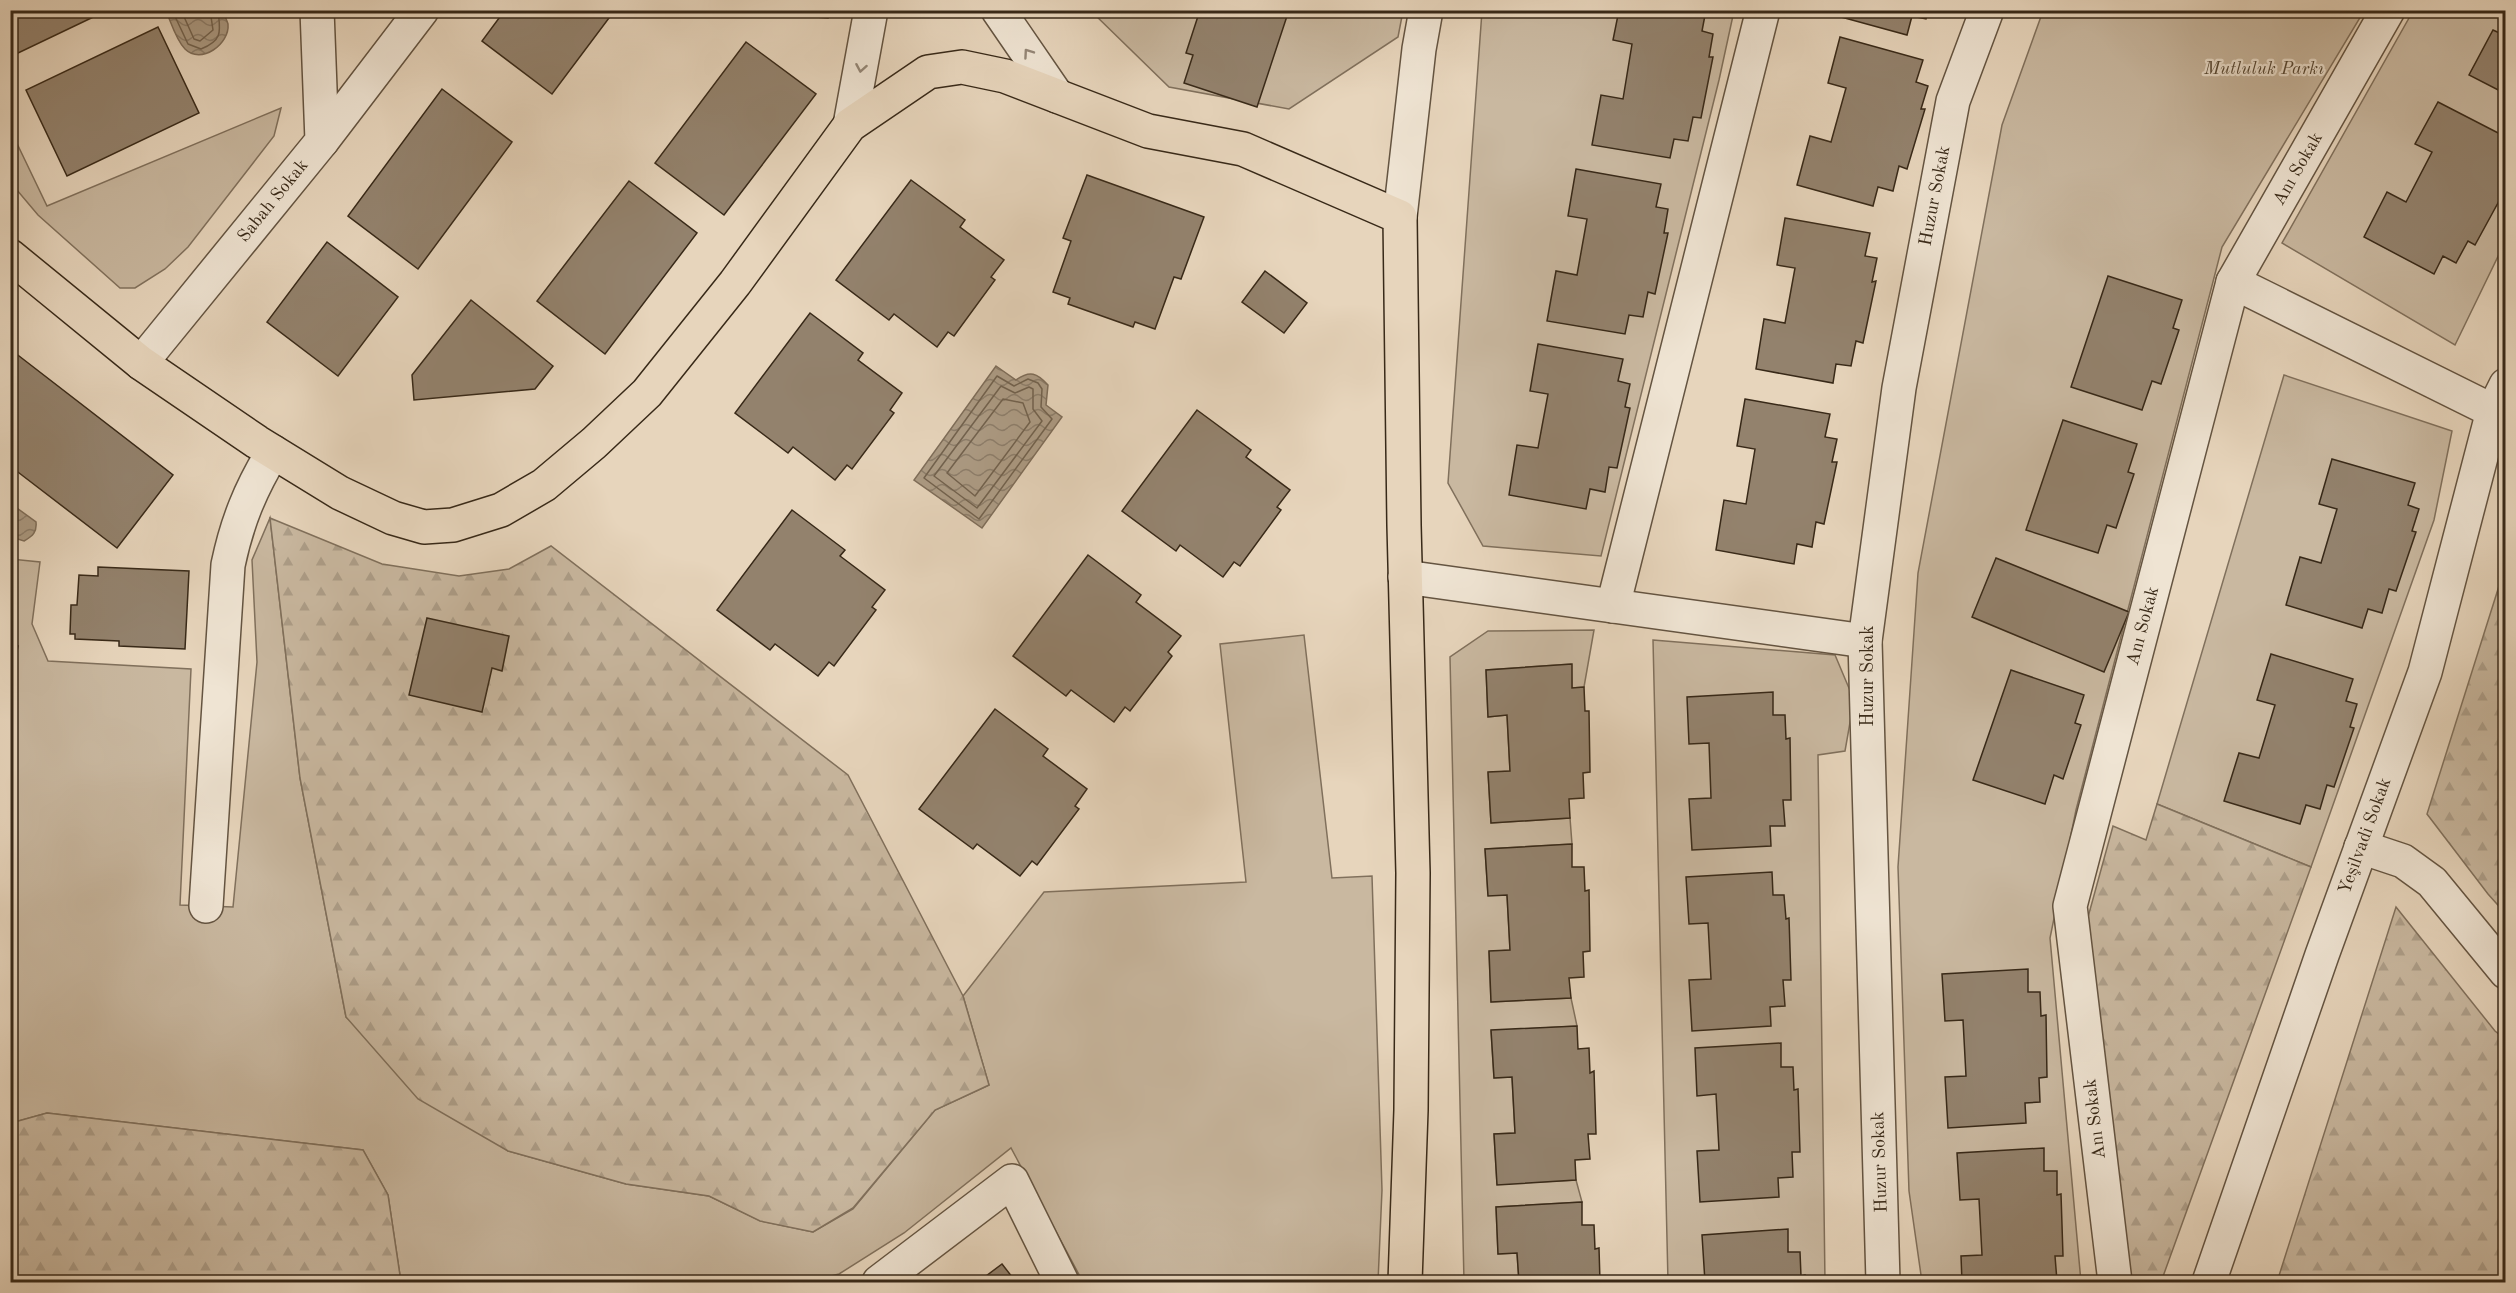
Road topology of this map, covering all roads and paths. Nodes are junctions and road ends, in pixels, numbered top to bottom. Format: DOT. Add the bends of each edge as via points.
graph roads {
  1 [pos="317,10"];
  2 [pos="422,10"];
  3 [pos="871,10"];
  4 [pos="998,10"];
  5 [pos="1426,10"];
  6 [pos="1763,10"];
  7 [pos="1986,10"];
  8 [pos="2388,10"];
  9 [pos="1058,96"];
  10 [pos="850,125"];
  11 [pos="322,141"];
  12 [pos="1400,217"];
  13 [pos="10,256"];
  14 [pos="2233,282"];
  15 [pos="141,363"];
  16 [pos="2499,398"];
  17 [pos="273,452"];
  18 [pos="1405,577"];
  19 [pos="1613,606"];
  20 [pos="1865,641"];
  21 [pos="2361,847"];
  22 [pos="206,906"];
  23 [pos="2505,972"];
  24 [pos="879,1282"];
  25 [pos="1062,1282"];
  26 [pos="1405,1282"];
  27 [pos="1883,1282"];
  28 [pos="2115,1282"];
  29 [pos="2209,1282"];
  1 -- 11 [label="street"];
  2 -- 11 [label="street, Sabah Sokak"];
  3 -- 10 [label="street, one-way"];
  9 -- 4 [label="street, one-way"];
  5 -- 12 [label="street"];
  6 -- 19 [label="street"];
  7 -- 20 [label="street, Huzur Sokak" via="1953,101 1899,388"];
  8 -- 14 [label="street, Anı Sokak"];
  9 -- 10 [label="main road" via="1005,76 962,67 928,72"];
  9 -- 12 [label="main road" via="1148,131 1243,149"];
  10 -- 17 [label="main road" via="735,283 647,393 544,484 501,510 453,525 424,527 393,518 340,493"];
  11 -- 15 [label="street, Sabah Sokak"];
  12 -- 18 [label="main road"];
  13 -- 15 [label="main road"];
  14 -- 16 [label="street"];
  14 -- 28 [label="street, Anı Sokak" via="2070,906"];
  15 -- 17 [label="main road"];
  16 -- 21 [label="street, Yeşilvadi Sokak" via="2425,672"];
  17 -- 22 [label="street" via="252,487 236,528 228,565"];
  18 -- 19 [label="street"];
  18 -- 26 [label="main road" via="1413,873 1412,1110"];
  19 -- 20 [label="street"];
  20 -- 27 [label="street, Huzur Sokak"];
  21 -- 23 [label="street" via="2403,861 2432,882"];
  21 -- 29 [label="street, Yeşilvadi Sokak"];
  24 -- 25 [label="street" via="1012,1181"];
}
